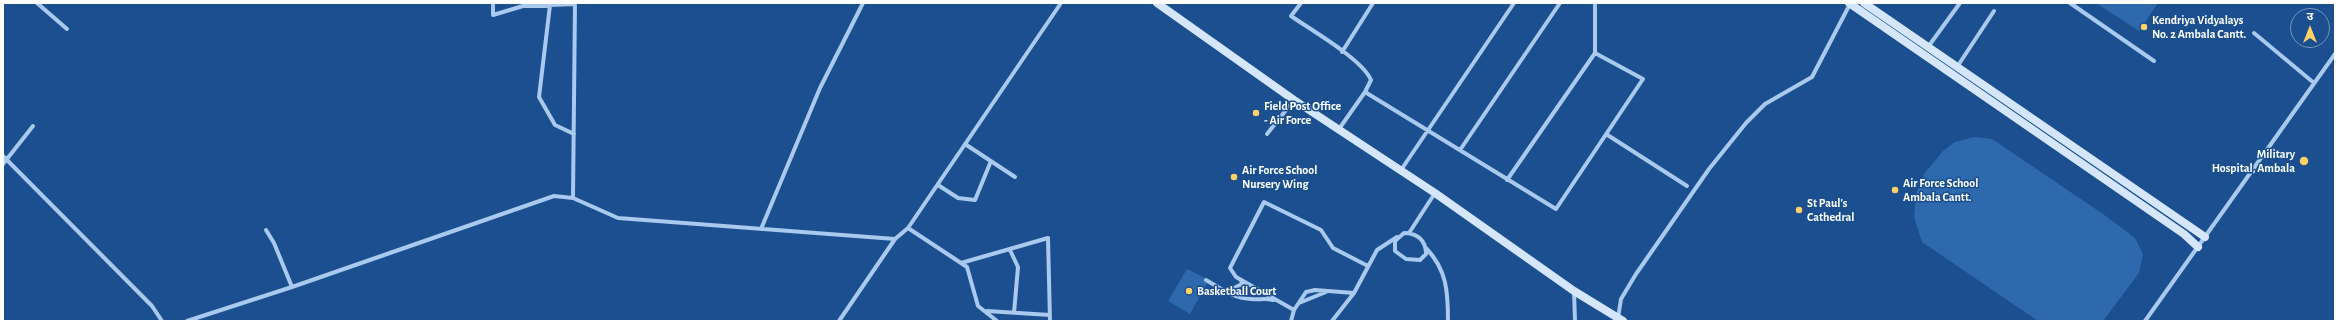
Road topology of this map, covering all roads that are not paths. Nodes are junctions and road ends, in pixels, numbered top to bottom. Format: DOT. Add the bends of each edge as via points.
graph roads {
  1 [pos="37,3"];
  2 [pos="494,3"];
  3 [pos="575,3"];
  4 [pos="863,3"];
  5 [pos="1061,3"];
  6 [pos="1157,3"];
  7 [pos="1301,3"];
  8 [pos="1514,3"];
  9 [pos="1560,3"];
  10 [pos="1595,3"];
  11 [pos="1850,3"];
  12 [pos="1864,3"];
  13 [pos="1960,3"];
  14 [pos="2070,3"];
  15 [pos="1371,4"];
  16 [pos="550,6"];
  17 [pos="1994,11"];
  18 [pos="67,29"];
  19 [pos="2254,33"];
  20 [pos="1928,47"];
  21 [pos="1342,52"];
  22 [pos="1595,54"];
  23 [pos="2335,54"];
  24 [pos="2154,60"];
  25 [pos="1957,67"];
  26 [pos="2314,83"];
  27 [pos="1365,92"];
  28 [pos="1294,100"];
  29 [pos="33,126"];
  30 [pos="1339,130"];
  31 [pos="1428,131"];
  32 [pos="574,134"];
  33 [pos="1267,134"];
  34 [pos="1606,134"];
  35 [pos="965,144"];
  36 [pos="1460,150"];
  37 [pos="3,156"];
  38 [pos="7,160"];
  39 [pos="991,161"];
  40 [pos="3,164"];
  41 [pos="1401,170"];
  42 [pos="1015,177"];
  43 [pos="1507,180"];
  44 [pos="938,184"];
  45 [pos="1687,186"];
  46 [pos="1435,193"];
  47 [pos="573,198"];
  48 [pos="908,228"];
  49 [pos="762,229"];
  50 [pos="266,230"];
  51 [pos="1409,233"];
  52 [pos="1397,237"];
  53 [pos="2205,237"];
  54 [pos="895,239"];
  55 [pos="2198,247"];
  56 [pos="1426,248"];
  57 [pos="1010,250"];
  58 [pos="961,263"];
  59 [pos="1368,266"];
  60 [pos="1206,280"];
  61 [pos="1241,280"];
  62 [pos="292,288"];
  63 [pos="1574,291"];
  64 [pos="1327,292"];
  65 [pos="1354,293"];
  66 [pos="1239,297"];
  67 [pos="1277,300"];
  68 [pos="1298,304"];
  69 [pos="1294,310"];
  70 [pos="987,311"];
  71 [pos="1014,313"];
  72 [pos="1050,315"];
  73 [pos="1621,319"];
  74 [pos="162,321"];
  75 [pos="187,321"];
  76 [pos="839,321"];
  77 [pos="997,321"];
  78 [pos="1050,321"];
  79 [pos="1291,321"];
  80 [pos="1332,321"];
  81 [pos="1448,321"];
  82 [pos="1575,321"];
  83 [pos="2145,321"];
  1 -- 18 [label="street"];
  2 -- 16 [label="street" via="493,14 523,6"];
  3 -- 16 [label="street"];
  3 -- 32 [label="street"];
  4 -- 49 [label="street" via="820,88"];
  5 -- 35 [label="street"];
  6 -- 28 [label="main road"];
  7 -- 21 [label="street" via="1291,16"];
  8 -- 31 [label="street"];
  9 -- 36 [label="street"];
  10 -- 22 [label="street"];
  11 -- 55 [label="main road" via="2184,234"];
  11 -- 73 [label="street" via="1812,77 1765,104 1709,169 1621,299"];
  12 -- 20 [label="main road"];
  13 -- 20 [label="street"];
  14 -- 24 [label="street"];
  15 -- 21 [label="street"];
  16 -- 32 [label="street" via="539,97 555,125"];
  17 -- 25 [label="street"];
  19 -- 26 [label="street"];
  20 -- 25 [label="main road"];
  21 -- 27 [label="street" via="1368,73 1371,80"];
  22 -- 34 [label="street" via="1643,79"];
  22 -- 43 [label="street"];
  23 -- 26 [label="street"];
  25 -- 53 [label="main road"];
  26 -- 53 [label="street"];
  27 -- 30 [label="street"];
  27 -- 31 [label="street"];
  28 -- 30 [label="main road"];
  28 -- 33 [label="street"];
  29 -- 38 [label="street"];
  30 -- 41 [label="main road"];
  31 -- 36 [label="street"];
  31 -- 41 [label="street"];
  32 -- 47 [label="street"];
  34 -- 43 [label="street" via="1556,209"];
  34 -- 45 [label="street"];
  35 -- 39 [label="street"];
  35 -- 44 [label="street"];
  36 -- 43 [label="street"];
  37 -- 38 [label="street"];
  38 -- 40 [label="street"];
  38 -- 74 [label="street" via="152,306"];
  39 -- 42 [label="street"];
  39 -- 44 [label="street" via="975,200 958,198"];
  41 -- 46 [label="main road"];
  44 -- 48 [label="street"];
  46 -- 51 [label="street"];
  46 -- 63 [label="main road"];
  47 -- 49 [label="street" via="618,218"];
  47 -- 62 [label="street" via="554,196"];
  48 -- 54 [label="street"];
  48 -- 58 [label="street"];
  49 -- 54 [label="street"];
  50 -- 62 [label="street"];
  51 -- 52 [label="street"];
  51 -- 56 [label="street" via="1420,237"];
  52 -- 56 [label="street" via="1394,247 1398,254 1406,259 1420,260 1426,254"];
  52 -- 59 [label="street" via="1377,250"];
  53 -- 55 [label="street"];
  54 -- 76 [label="street"];
  55 -- 83 [label="street"];
  56 -- 81 [label="street" via="1437,260 1444,276 1448,298"];
  57 -- 58 [label="street"];
  57 -- 71 [label="street" via="1018,267"];
  57 -- 72 [label="street" via="1048,238"];
  58 -- 70 [label="street" via="967,267 978,306"];
  59 -- 61 [label="street" via="1333,248 1321,230 1264,202 1230,268"];
  59 -- 65 [label="street"];
  60 -- 66 [label="street"];
  61 -- 66 [label="street" via="1242,284 1234,288"];
  61 -- 67 [label="street"];
  62 -- 75 [label="street"];
  63 -- 73 [label="main road"];
  63 -- 82 [label="street"];
  64 -- 65 [label="street"];
  64 -- 68 [label="street"];
  64 -- 68 [label="street" via="1306,292"];
  65 -- 80 [label="street"];
  66 -- 67 [label="street" via="1250,300"];
  67 -- 69 [label="street"];
  68 -- 69 [label="street"];
  69 -- 79 [label="street"];
  70 -- 71 [label="street"];
  70 -- 77 [label="street"];
  71 -- 72 [label="street"];
  72 -- 78 [label="street"];
}
